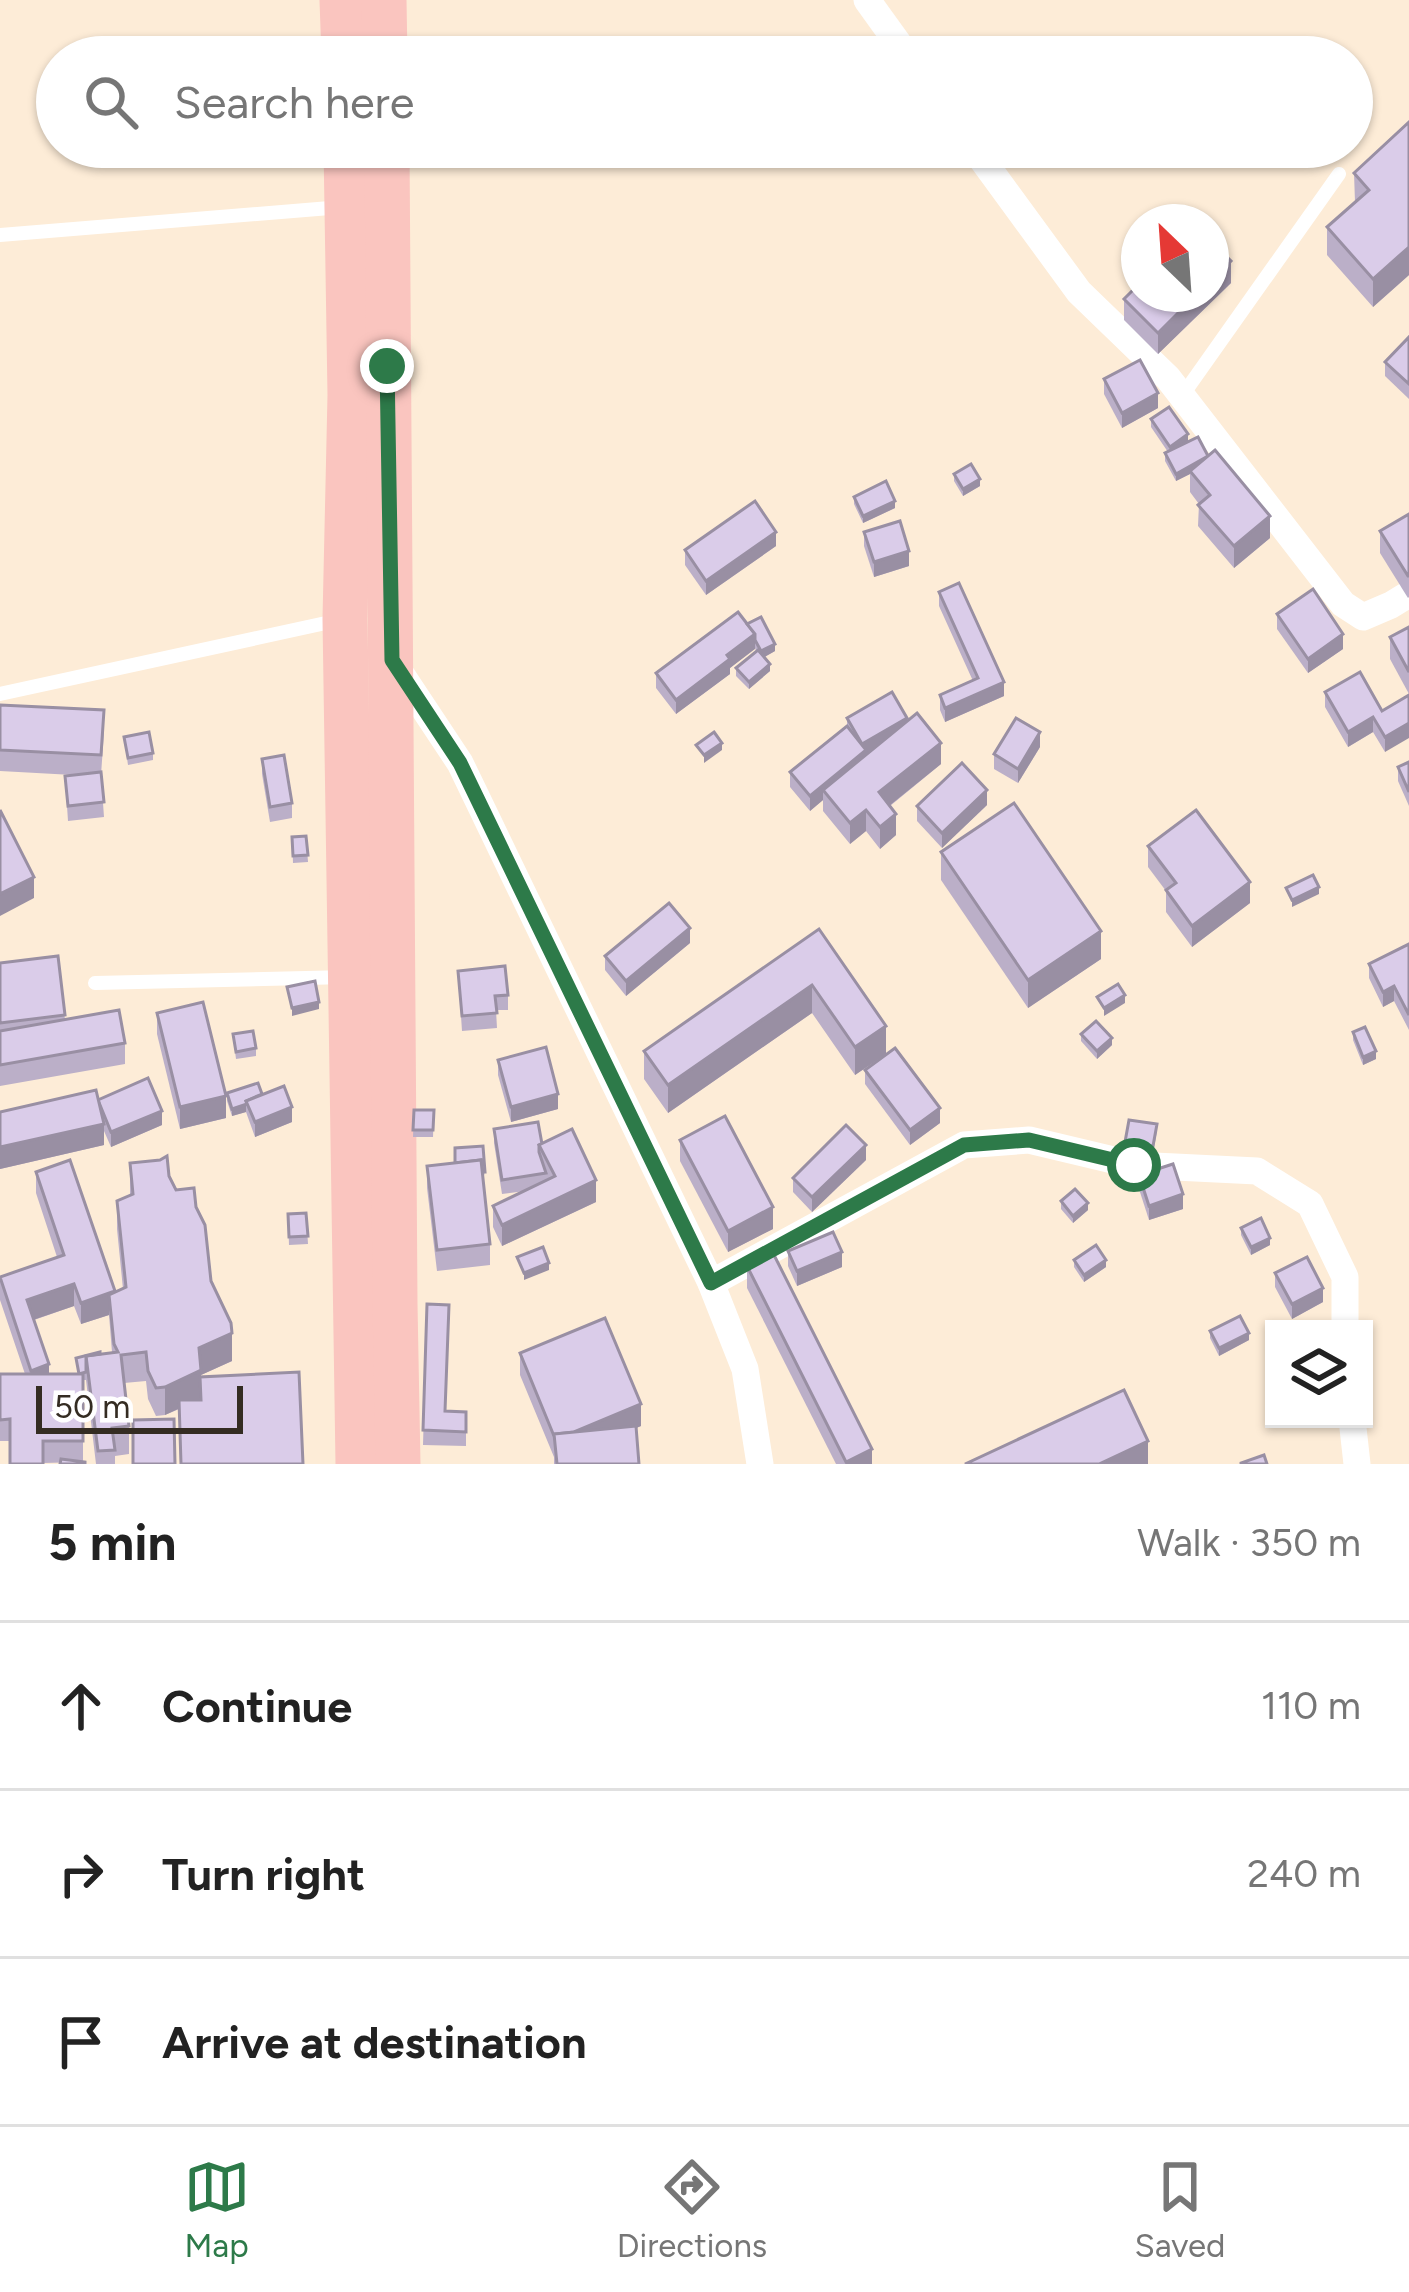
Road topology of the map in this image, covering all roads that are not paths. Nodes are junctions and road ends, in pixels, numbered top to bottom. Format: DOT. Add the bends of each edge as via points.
graph roads {
  1 [pos="342,0"];
  2 [pos="384,0"];
  3 [pos="867,0"];
  4 [pos="343,36"];
  5 [pos="385,36"];
  6 [pos="893,36"];
  7 [pos="346,168"];
  8 [pos="387,168"];
  9 [pos="989,168"];
  10 [pos="1339,174"];
  11 [pos="347,207"];
  12 [pos="0,235"];
  13 [pos="1182,396"];
  14 [pos="1409,594"];
  15 [pos="345,620"];
  16 [pos="392,660"];
  17 [pos="0,694"];
  18 [pos="352,977"];
  19 [pos="95,983"];
  20 [pos="711,1283"];
  21 [pos="1345,1320"];
  22 [pos="1353,1428"];
  23 [pos="358,1464"];
  24 [pos="398,1464"];
  25 [pos="760,1464"];
  26 [pos="1357,1464"];
  1 -- 4 [label="main road"];
  2 -- 5 [label="main road"];
  3 -- 6 [label="street"];
  7 -- 11 [label="main road"];
  8 -- 16 [label="main road"];
  9 -- 13 [label="street" via="1079,292"];
  10 -- 13 [label="lane"];
  11 -- 12 [label="lane"];
  11 -- 15 [label="main road"];
  13 -- 14 [label="street" via="1343,604 1363,616"];
  15 -- 16 [label="street"];
  15 -- 17 [label="lane"];
  15 -- 18 [label="main road"];
  16 -- 20 [label="street" via="460,763"];
  16 -- 24 [label="main road"];
  18 -- 19 [label="lane"];
  18 -- 23 [label="main road"];
  20 -- 21 [label="street" via="964,1145 1029,1140 1134,1165 1257,1171 1310,1204 1345,1277"];
  20 -- 25 [label="street" via="745,1369"];
  22 -- 26 [label="street"];
}
